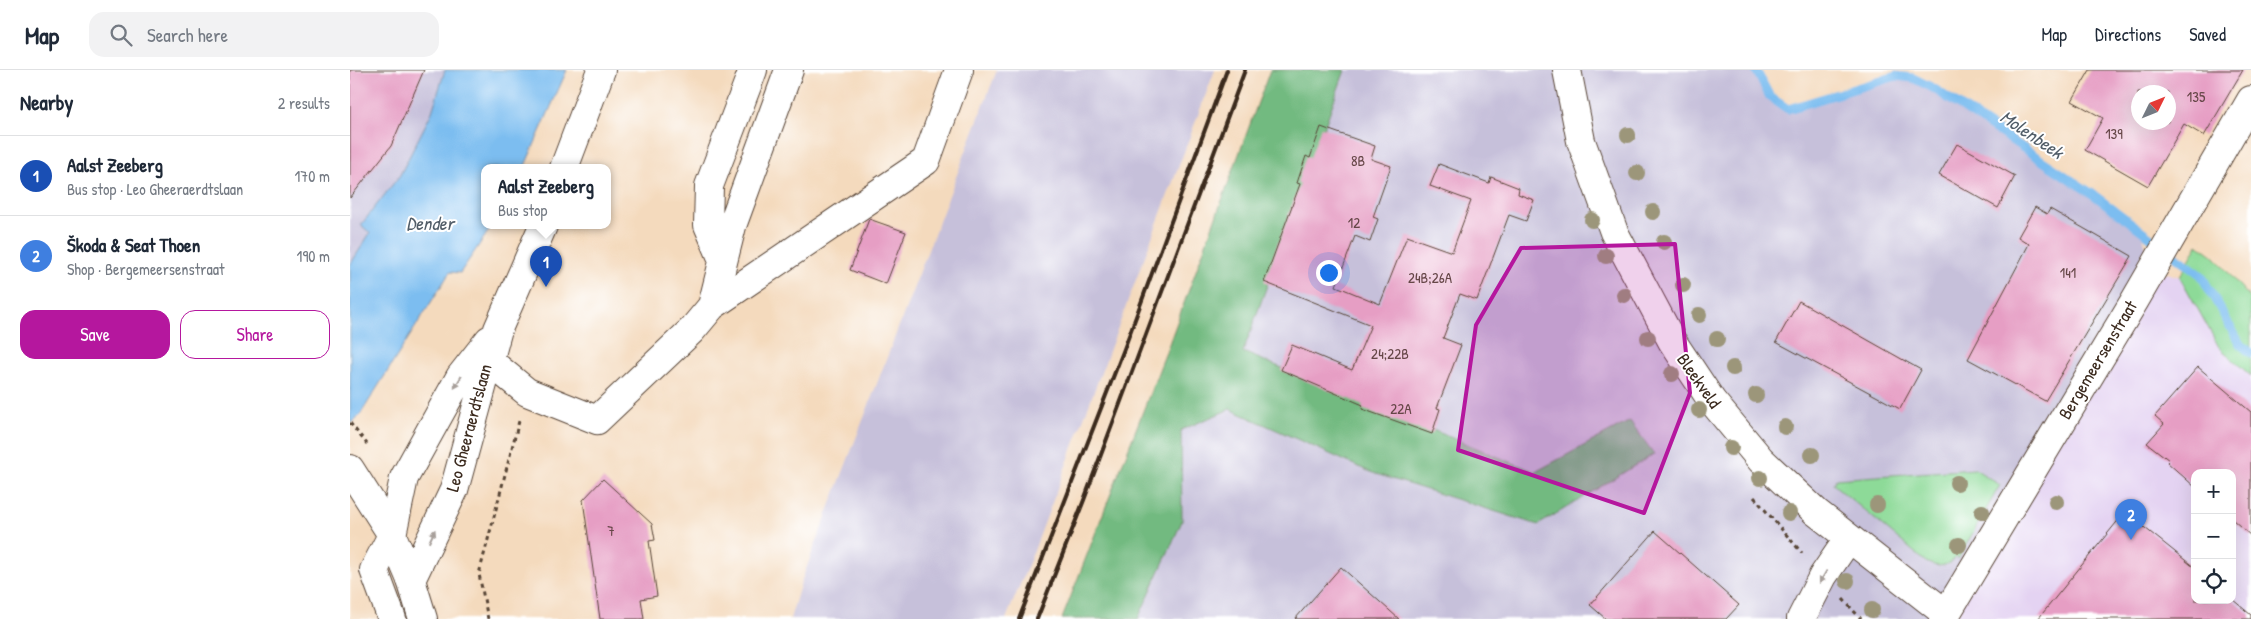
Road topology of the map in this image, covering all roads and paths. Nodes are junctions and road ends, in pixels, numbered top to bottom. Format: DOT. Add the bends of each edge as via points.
graph roads {
  1 [pos="601,70"];
  2 [pos="754,70"];
  3 [pos="789,70"];
  4 [pos="960,70"];
  5 [pos="1567,70"];
  6 [pos="2251,100"];
  7 [pos="566,164"];
  8 [pos="542,229"];
  9 [pos="723,260"];
  10 [pos="712,306"];
  11 [pos="498,329"];
  12 [pos="488,360"];
  13 [pos="527,392"];
  14 [pos="350,423"];
  15 [pos="367,443"];
  16 [pos="351,470"];
  17 [pos="392,535"];
  18 [pos="1848,538"];
  19 [pos="411,580"];
  20 [pos="1944,616"];
  21 [pos="392,619"];
  22 [pos="423,619"];
  23 [pos="488,619"];
  24 [pos="1802,619"];
  1 -- 7 [label="street"];
  2 -- 9 [label="street" via="709,186 708,225"];
  3 -- 9 [label="street" via="732,226"];
  4 -- 10 [label="street" via="926,161"];
  5 -- 18 [label="street, Bleekveld" via="1581,141 1614,232 1672,341 1712,401 1760,460"];
  6 -- 20 [label="street, Bergemeersenstraat" via="2153,270"];
  8 -- 11 [label="street, Leo Gheeraerdtslaan"];
  9 -- 10 [label="street"];
  10 -- 13 [label="street" via="692,330 597,420"];
  11 -- 12 [label="street, Leo Gheeraerdtslaan"];
  11 -- 17 [label="street, Leo Gheeraerdtslaan, one-way" via="460,377 404,478"];
  12 -- 13 [label="street"];
  19 -- 12 [label="street, Leo Gheeraerdtslaan, one-way" via="454,490"];
  13 -- 23 [label="path" via="479,574"];
  14 -- 15 [label="path"];
  16 -- 17 [label="street"];
  17 -- 19 [label="street"];
  17 -- 21 [label="street, Leo Gheeraerdtslaan" via="374,570"];
  18 -- 20 [label="street, Bleekveld"];
  18 -- 24 [label="street, one-way" via="1823,576"];
  19 -- 22 [label="street"];
}
